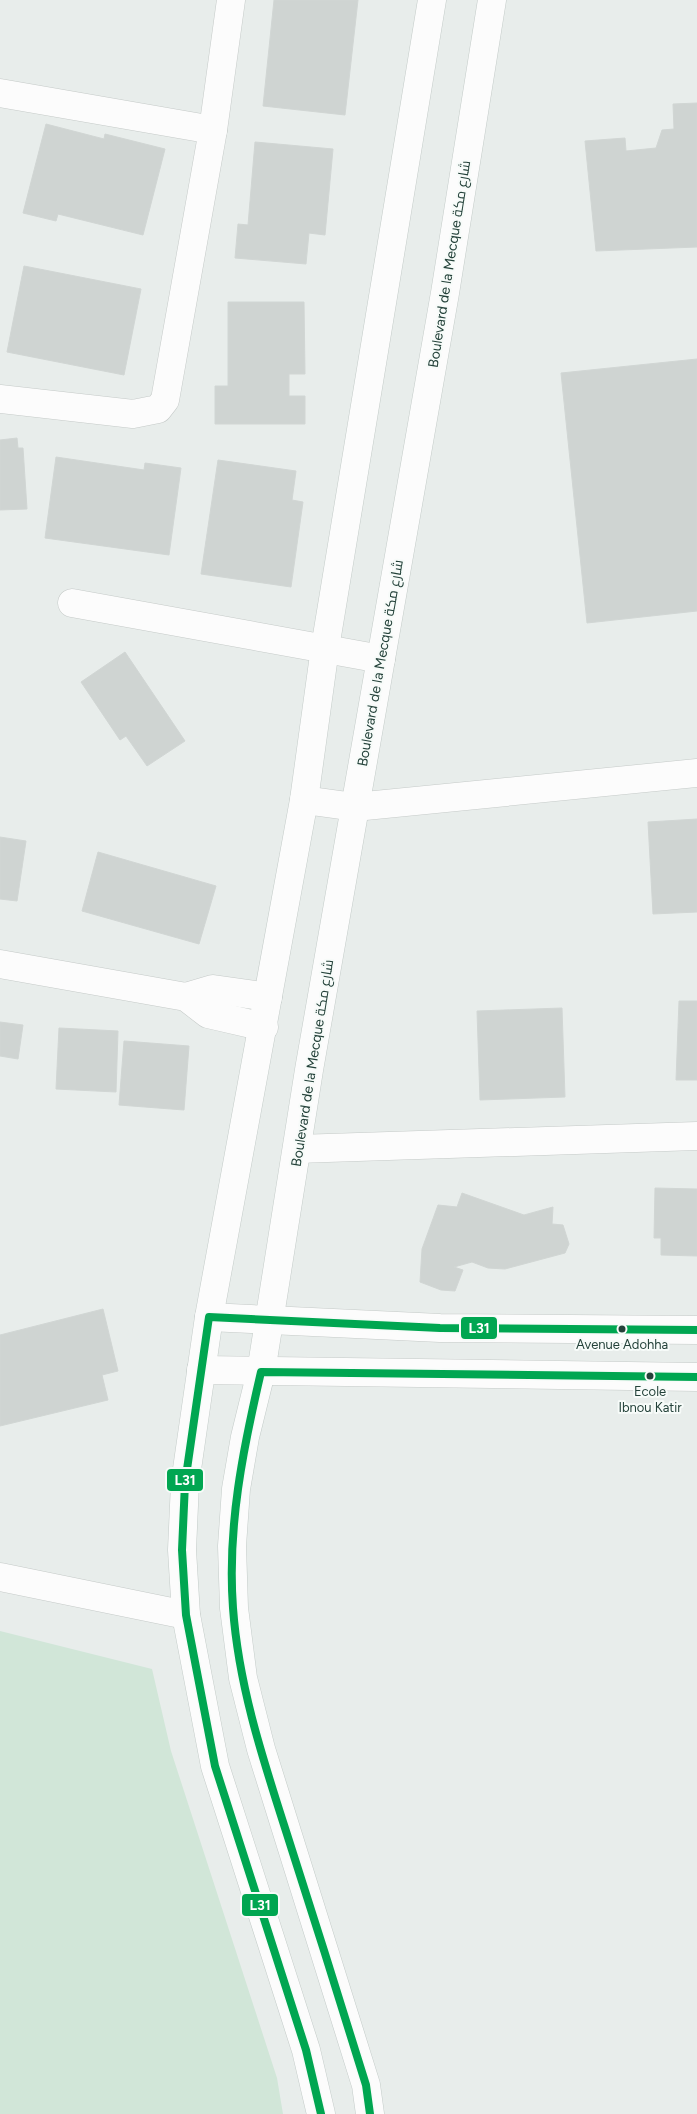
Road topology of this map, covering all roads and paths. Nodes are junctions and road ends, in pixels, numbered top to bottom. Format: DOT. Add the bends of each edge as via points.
graph roads {
  1 [pos="231,0"];
  2 [pos="432,0"];
  3 [pos="492,0"];
  4 [pos="0,93"];
  5 [pos="213,130"];
  6 [pos="0,399"];
  7 [pos="72,603"];
  8 [pos="325,648"];
  9 [pos="381,659"];
  10 [pos="697,774"];
  11 [pos="304,800"];
  12 [pos="355,807"];
  13 [pos="0,964"];
  14 [pos="186,997"];
  15 [pos="268,997"];
  16 [pos="264,1027"];
  17 [pos="697,1136"];
  18 [pos="297,1149"];
  19 [pos="209,1317"];
  20 [pos="270,1320"];
  21 [pos="697,1330"];
  22 [pos="201,1370"];
  23 [pos="262,1372"];
  24 [pos="697,1377"];
  25 [pos="0,1577"];
  26 [pos="186,1616"];
  27 [pos="320,2114"];
  28 [pos="370,2114"];
  1 -- 5 [label="main road"];
  2 -- 8 [label="main road"];
  3 -- 9 [label="main road, Boulevard de la Mecque شارع مكة"];
  4 -- 5 [label="main road"];
  5 -- 6 [label="main road" via="165,400 158,409 133,414"];
  7 -- 8 [label="main road"];
  8 -- 9 [label="main road"];
  8 -- 11 [label="main road"];
  9 -- 12 [label="main road, Boulevard de la Mecque شارع مكة"];
  10 -- 12 [label="main road"];
  11 -- 12 [label="main road"];
  11 -- 15 [label="main road"];
  12 -- 18 [label="main road, Boulevard de la Mecque شارع مكة"];
  13 -- 14 [label="main road"];
  14 -- 15 [label="main road" via="218,989"];
  14 -- 16 [label="main road" via="208,1014"];
  15 -- 16 [label="main road"];
  16 -- 19 [label="main road"];
  17 -- 18 [label="main road"];
  18 -- 20 [label="main road, Boulevard de la Mecque شارع مكة"];
  19 -- 20 [label="main road"];
  19 -- 22 [label="main road"];
  20 -- 21 [label="main road" via="440,1328"];
  20 -- 23 [label="main road, Boulevard de la Mecque شارع مكة"];
  22 -- 23 [label="main road"];
  22 -- 26 [label="main road" via="185,1483 182,1550"];
  23 -- 24 [label="main road"];
  23 -- 28 [label="main road, Boulevard de la Mecque شارع مكة" via="245,1437 232,1546 234,1608 243,1678 260,1748 366,2085"];
  25 -- 26 [label="main road"];
  26 -- 27 [label="main road" via="215,1766 306,2050"];
}
